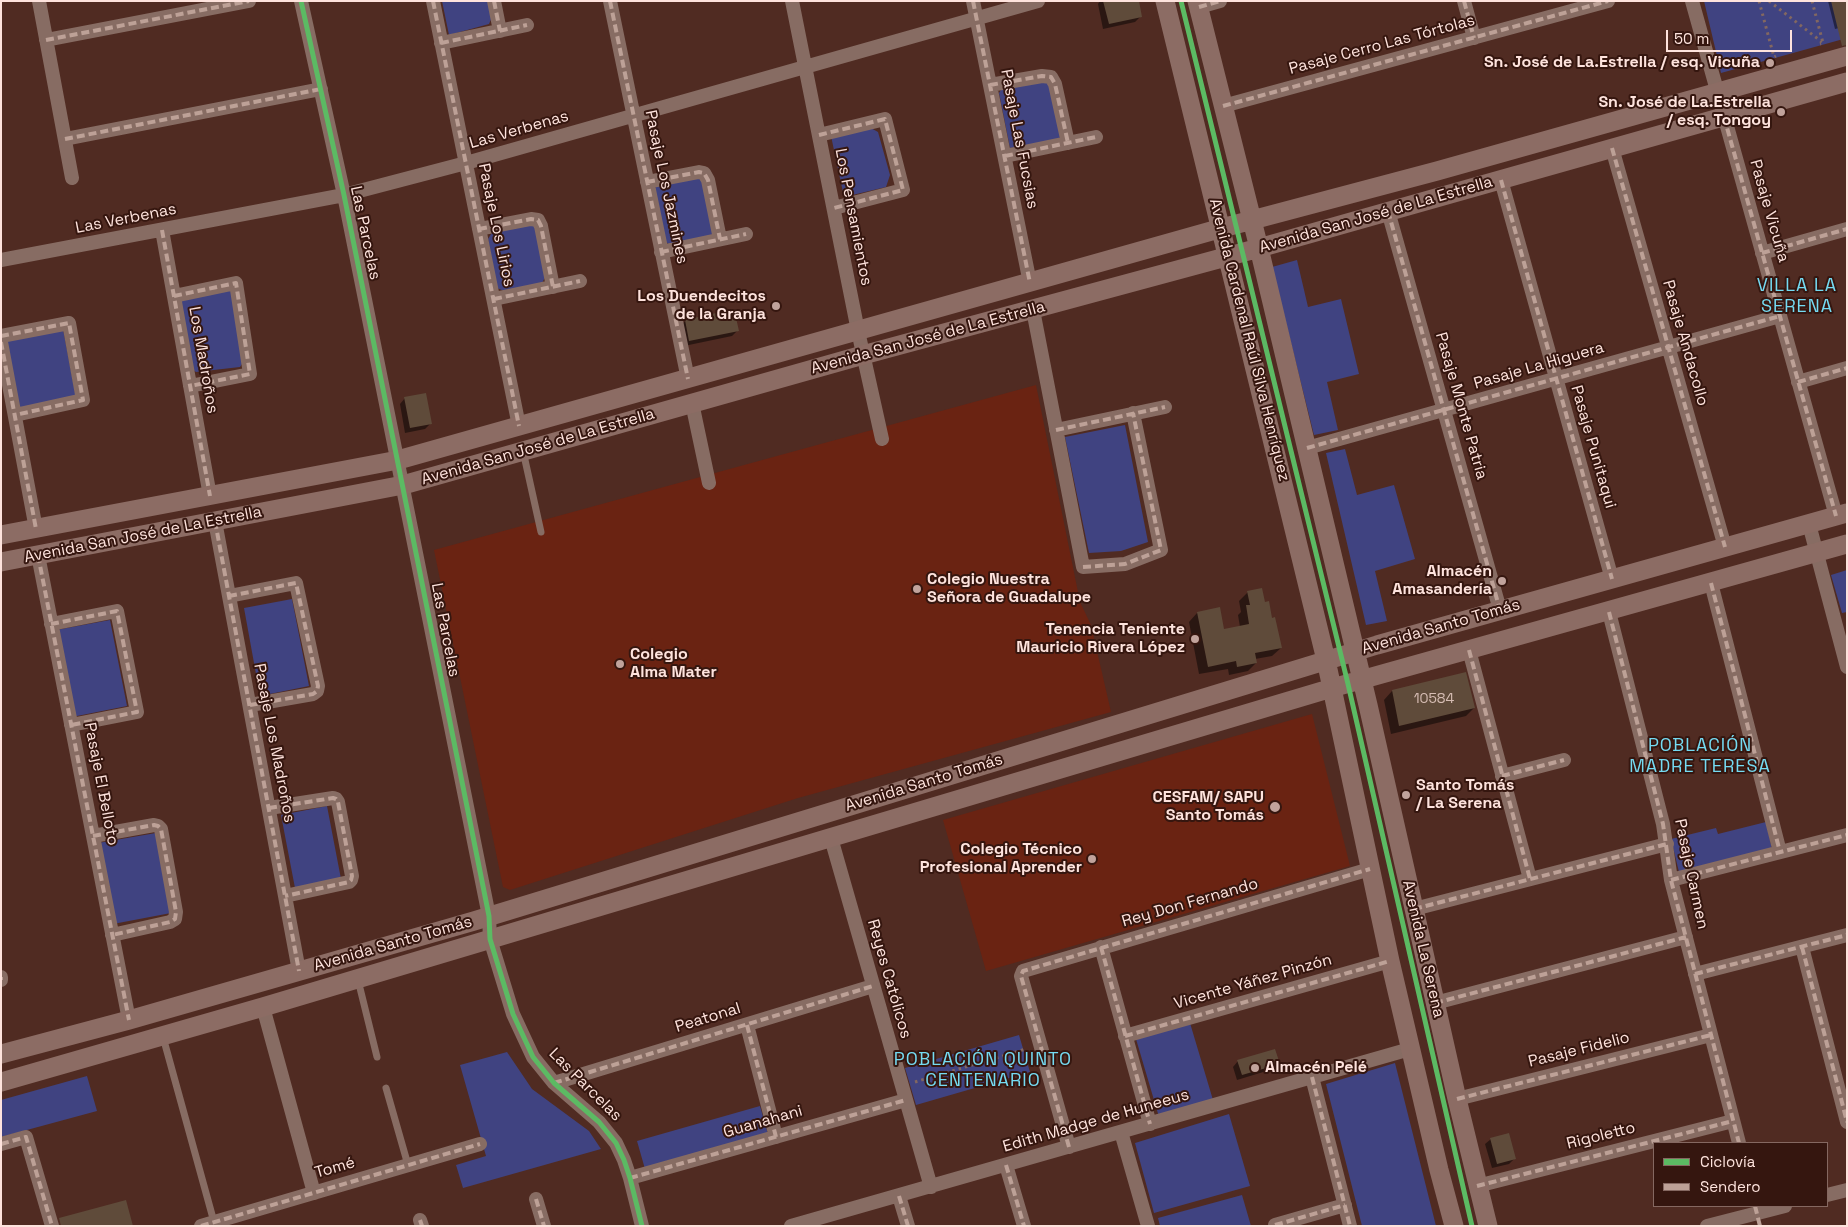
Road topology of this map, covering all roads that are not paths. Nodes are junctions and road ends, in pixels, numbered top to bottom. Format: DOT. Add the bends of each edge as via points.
graph roads {
  1 [pos="39,1"];
  2 [pos="249,1"];
  3 [pos="301,1"];
  4 [pos="433,1"];
  5 [pos="494,1"];
  6 [pos="610,1"];
  7 [pos="792,1"];
  8 [pos="973,1"];
  9 [pos="1038,1"];
  10 [pos="1166,1"];
  11 [pos="1220,1"];
  12 [pos="1464,1"];
  13 [pos="1608,1"];
  14 [pos="1692,1"];
  15 [pos="1198,4"];
  16 [pos="977,19"];
  17 [pos="527,25"];
  18 [pos="500,30"];
  19 [pos="1474,38"];
  20 [pos="46,40"];
  21 [pos="441,43"];
  22 [pos="1847,56"];
  23 [pos="805,68"];
  24 [pos="1847,82"];
  25 [pos="990,85"];
  26 [pos="321,89"];
  27 [pos="1717,92"];
  28 [pos="1223,106"];
  29 [pos="633,116"];
  30 [pos="1724,117"];
  31 [pos="819,135"];
  32 [pos="1096,137"];
  33 [pos="65,139"];
  34 [pos="1068,143"];
  35 [pos="1612,148"];
  36 [pos="1005,156"];
  37 [pos="466,163"];
  38 [pos="72,178"];
  39 [pos="1501,180"];
  40 [pos="647,182"];
  41 [pos="344,195"];
  42 [pos="834,208"];
  43 [pos="1388,211"];
  44 [pos="1252,221"];
  45 [pos="1222,228"];
  46 [pos="479,229"];
  47 [pos="1847,229"];
  48 [pos="162,230"];
  49 [pos="746,234"];
  50 [pos="720,240"];
  51 [pos="1259,248"];
  52 [pos="661,252"];
  53 [pos="1762,253"];
  54 [pos="1228,255"];
  55 [pos="1,260"];
  56 [pos="580,281"];
  57 [pos="1030,283"];
  58 [pos="553,287"];
  59 [pos="174,296"];
  60 [pos="494,299"];
  61 [pos="1033,310"];
  62 [pos="1780,316"];
  63 [pos="858,331"];
  64 [pos="1,336"];
  65 [pos="1,342"];
  66 [pos="1668,348"];
  67 [pos="863,355"];
  68 [pos="1847,368"];
  69 [pos="688,379"];
  70 [pos="1556,379"];
  71 [pos="1798,382"];
  72 [pos="190,386"];
  73 [pos="692,404"];
  74 [pos="1165,407"];
  75 [pos="1444,410"];
  76 [pos="1133,413"];
  77 [pos="15,415"];
  78 [pos="519,426"];
  79 [pos="1056,430"];
  80 [pos="882,439"];
  81 [pos="1307,448"];
  82 [pos="523,451"];
  83 [pos="398,460"];
  84 [pos="709,483"];
  85 [pos="403,485"];
  86 [pos="210,496"];
  87 [pos="1841,515"];
  88 [pos="215,521"];
  89 [pos="1809,524"];
  90 [pos="36,529"];
  91 [pos="541,532"];
  92 [pos="1,535"];
  93 [pos="1847,544"];
  94 [pos="1725,547"];
  95 [pos="1817,552"];
  96 [pos="38,555"];
  97 [pos="1,562"];
  98 [pos="1612,579"];
  99 [pos="1710,583"];
  100 [pos="229,596"];
  101 [pos="1500,610"];
  102 [pos="1609,612"];
  103 [pos="52,624"];
  104 [pos="1469,650"];
  105 [pos="1355,652"];
  106 [pos="1326,660"];
  107 [pos="1847,667"];
  108 [pos="1360,675"];
  109 [pos="1331,684"];
  110 [pos="250,705"];
  111 [pos="71,725"];
  112 [pos="1564,760"];
  113 [pos="1502,776"];
  114 [pos="269,808"];
  115 [pos="1847,835"];
  116 [pos="93,836"];
  117 [pos="831,838"];
  118 [pos="1666,844"];
  119 [pos="1780,852"];
  120 [pos="1370,869"];
  121 [pos="1530,879"];
  122 [pos="1671,880"];
  123 [pos="285,896"];
  124 [pos="1414,908"];
  125 [pos="490,916"];
  126 [pos="112,935"];
  127 [pos="1847,935"];
  128 [pos="1686,937"];
  129 [pos="490,940"];
  130 [pos="1802,946"];
  131 [pos="1101,947"];
  132 [pos="1390,961"];
  133 [pos="299,971"];
  134 [pos="1695,974"];
  135 [pos="358,979"];
  136 [pos="873,986"];
  137 [pos="1435,1003"];
  138 [pos="263,1007"];
  139 [pos="129,1020"];
  140 [pos="747,1025"];
  141 [pos="1711,1035"];
  142 [pos="163,1036"];
  143 [pos="1125,1036"];
  144 [pos="1410,1049"];
  145 [pos="1,1054"];
  146 [pos="377,1057"];
  147 [pos="1312,1078"];
  148 [pos="1,1082"];
  149 [pos="554,1083"];
  150 [pos="386,1088"];
  151 [pos="1456,1099"];
  152 [pos="906,1100"];
  153 [pos="1733,1120"];
  154 [pos="1847,1122"];
  155 [pos="1150,1124"];
  156 [pos="1122,1132"];
  157 [pos="776,1137"];
  158 [pos="1739,1142"];
  159 [pos="1,1144"];
  160 [pos="480,1144"];
  161 [pos="1069,1147"];
  162 [pos="408,1165"];
  163 [pos="1006,1165"];
  164 [pos="630,1178"];
  165 [pos="1477,1186"];
  166 [pos="931,1187"];
  167 [pos="1847,1190"];
  168 [pos="314,1193"];
  169 [pos="1828,1195"];
  170 [pos="899,1196"];
  171 [pos="536,1199"];
  172 [pos="1345,1204"];
  173 [pos="1782,1207"];
  174 [pos="1757,1215"];
  175 [pos="214,1222"];
  176 [pos="1275,1225"];
  177 [pos="52,1226"];
  178 [pos="201,1226"];
  179 [pos="544,1226"];
  180 [pos="642,1226"];
  181 [pos="791,1226"];
  182 [pos="908,1226"];
  183 [pos="1024,1226"];
  184 [pos="1148,1226"];
  185 [pos="1350,1226"];
  186 [pos="1454,1226"];
  187 [pos="1488,1226"];
  188 [pos="1707,1226"];
  1 -- 20 [label="street"];
  2 -- 20 [label="street"];
  3 -- 26 [label="street, Las Parcelas"];
  4 -- 21 [label="street, Pasaje Los Lirios"];
  5 -- 18 [label="street"];
  6 -- 29 [label="street, Pasaje Los Jazmines"];
  7 -- 23 [label="street, Los Pensamientos"];
  8 -- 16 [label="street, Pasaje Las Fucsias"];
  9 -- 16 [label="street, Las Verbenas"];
  10 -- 45 [label="main road, Avenida Cardenal Raúl Silva Henríquez"];
  11 -- 15 [label="street"];
  12 -- 19 [label="street"];
  13 -- 19 [label="street, Pasaje Cerro Las Tórtolas"];
  14 -- 27 [label="street, Pasaje Vicuña"];
  15 -- 28 [label="main road, Avenida Cardenal Raúl Silva Henríquez"];
  16 -- 23 [label="street, Las Verbenas"];
  16 -- 25 [label="street, Pasaje Las Fucsias"];
  17 -- 18 [label="street"];
  18 -- 21 [label="street"];
  19 -- 28 [label="street, Pasaje Cerro Las Tórtolas"];
  20 -- 33 [label="street"];
  21 -- 37 [label="street, Pasaje Los Lirios"];
  22 -- 27 [label="main road, Avenida San José de La Estrella"];
  23 -- 29 [label="street, Las Verbenas"];
  23 -- 31 [label="street, Los Pensamientos"];
  24 -- 30 [label="main road, Avenida San José de La Estrella"];
  25 -- 34 [label="street" via="1051,77"];
  25 -- 36 [label="street, Pasaje Las Fucsias"];
  26 -- 33 [label="street"];
  26 -- 41 [label="street, Las Parcelas"];
  27 -- 30 [label="street, Pasaje Vicuña"];
  27 -- 44 [label="main road, Avenida San José de La Estrella"];
  28 -- 44 [label="main road, Avenida Cardenal Raúl Silva Henríquez"];
  29 -- 37 [label="street, Las Verbenas"];
  29 -- 40 [label="street, Pasaje Los Jazmines"];
  30 -- 35 [label="main road, Avenida San José de La Estrella"];
  30 -- 53 [label="street, Pasaje Vicuña"];
  31 -- 42 [label="street, Los Pensamientos"];
  31 -- 42 [label="street" via="885,119 903,190"];
  32 -- 34 [label="street"];
  33 -- 38 [label="street"];
  34 -- 36 [label="street"];
  35 -- 39 [label="main road, Avenida San José de La Estrella"];
  35 -- 66 [label="street, Pasaje Andacollo"];
  36 -- 57 [label="street, Pasaje Las Fucsias"];
  37 -- 41 [label="street, Las Verbenas"];
  37 -- 46 [label="street, Pasaje Los Lirios"];
  39 -- 43 [label="main road, Avenida San José de La Estrella"];
  39 -- 70 [label="street, Pasaje Punitaqui"];
  40 -- 50 [label="street" via="704,173"];
  40 -- 52 [label="street, Pasaje Los Jazmines"];
  41 -- 48 [label="street, Las Verbenas"];
  41 -- 83 [label="street, Las Parcelas"];
  42 -- 63 [label="street, Los Pensamientos"];
  43 -- 51 [label="main road, Avenida San José de La Estrella"];
  43 -- 75 [label="street, Pasaje Monte Patria"];
  44 -- 45 [label="main road, Avenida San José de La Estrella"];
  44 -- 51 [label="main road, Avenida Cardenal Raúl Silva Henríquez"];
  45 -- 54 [label="main road, Avenida Cardenal Raúl Silva Henríquez"];
  45 -- 57 [label="main road, Avenida San José de La Estrella"];
  46 -- 58 [label="street" via="538,220"];
  46 -- 60 [label="street, Pasaje Los Lirios"];
  47 -- 53 [label="street"];
  48 -- 55 [label="street, Las Verbenas"];
  48 -- 59 [label="street, Los Madroños"];
  49 -- 50 [label="street"];
  50 -- 52 [label="street"];
  51 -- 54 [label="main road, Avenida San José de La Estrella"];
  51 -- 81 [label="main road, Avenida Cardenal Raúl Silva Henríquez"];
  52 -- 69 [label="street, Pasaje Los Jazmines"];
  53 -- 62 [label="street, Pasaje Vicuña"];
  54 -- 61 [label="main road, Avenida San José de La Estrella"];
  54 -- 106 [label="main road, Avenida Cardenal Raúl Silva Henríquez"];
  56 -- 58 [label="street"];
  57 -- 63 [label="main road, Avenida San José de La Estrella"];
  58 -- 60 [label="street"];
  59 -- 72 [label="street, Los Madroños"];
  59 -- 72 [label="street" via="236,283 250,374"];
  60 -- 78 [label="street, Pasaje Los Lirios"];
  61 -- 67 [label="main road, Avenida San José de La Estrella"];
  61 -- 79 [label="street"];
  62 -- 66 [label="street, Pasaje La Higuera"];
  62 -- 71 [label="street, Pasaje Vicuña"];
  63 -- 67 [label="street, Los Pensamientos"];
  63 -- 69 [label="main road, Avenida San José de La Estrella"];
  64 -- 77 [label="street" via="69,322 83,400"];
  65 -- 77 [label="street"];
  66 -- 70 [label="street, Pasaje La Higuera"];
  66 -- 94 [label="street, Pasaje Andacollo"];
  67 -- 73 [label="main road, Avenida San José de La Estrella"];
  67 -- 80 [label="street, Los Pensamientos"];
  68 -- 71 [label="street"];
  69 -- 78 [label="main road, Avenida San José de La Estrella"];
  70 -- 75 [label="street, Pasaje La Higuera"];
  70 -- 98 [label="street, Pasaje Punitaqui"];
  71 -- 87 [label="street, Pasaje Vicuña"];
  72 -- 86 [label="street, Los Madroños"];
  73 -- 82 [label="main road, Avenida San José de La Estrella"];
  73 -- 84 [label="street"];
  74 -- 76 [label="street"];
  75 -- 81 [label="street, Pasaje La Higuera"];
  75 -- 101 [label="street, Pasaje Monte Patria"];
  76 -- 79 [label="street"];
  76 -- 79 [label="street" via="1161,550 1125,564 1083,568"];
  77 -- 90 [label="street"];
  78 -- 83 [label="main road, Avenida San José de La Estrella"];
  81 -- 105 [label="main road, Avenida Cardenal Raúl Silva Henríquez"];
  82 -- 85 [label="main road, Avenida San José de La Estrella"];
  82 -- 91 [label="lane"];
  83 -- 85 [label="street, Las Parcelas"];
  83 -- 86 [label="main road, Avenida San José de La Estrella"];
  85 -- 88 [label="main road, Avenida San José de La Estrella"];
  85 -- 125 [label="street, Las Parcelas"];
  86 -- 90 [label="main road, Avenida San José de La Estrella"];
  87 -- 89 [label="main road, Avenida Santo Tomás"];
  88 -- 96 [label="main road, Avenida San José de La Estrella"];
  88 -- 100 [label="street, Pasaje Los Madroños"];
  89 -- 94 [label="main road, Avenida Santo Tomás"];
  89 -- 95 [label="street"];
  90 -- 92 [label="main road, Avenida San José de La Estrella"];
  93 -- 95 [label="main road, Avenida Santo Tomás"];
  94 -- 98 [label="main road, Avenida Santo Tomás"];
  95 -- 99 [label="main road, Avenida Santo Tomás"];
  95 -- 107 [label="street"];
  96 -- 97 [label="main road, Avenida San José de La Estrella"];
  96 -- 103 [label="street, Pasaje El Belloto"];
  98 -- 101 [label="main road, Avenida Santo Tomás"];
  99 -- 102 [label="main road, Avenida Santo Tomás"];
  99 -- 119 [label="street"];
  100 -- 110 [label="street, Pasaje Los Madroños"];
  100 -- 110 [label="street" via="296,583 318,686 313,694"];
  101 -- 105 [label="main road, Avenida Santo Tomás"];
  102 -- 104 [label="main road, Avenida Santo Tomás"];
  102 -- 118 [label="street, Pasaje Carmen"];
  103 -- 111 [label="street, Pasaje El Belloto"];
  103 -- 111 [label="street" via="117,611 137,712"];
  104 -- 108 [label="main road, Avenida Santo Tomás"];
  104 -- 113 [label="street"];
  105 -- 106 [label="main road, Avenida Santo Tomás"];
  105 -- 108 [label="main road, Avenida Cardenal Raúl Silva Henríquez"];
  106 -- 109 [label="main road, Avenida Cardenal Raúl Silva Henríquez"];
  106 -- 125 [label="main road, Avenida Santo Tomás"];
  108 -- 109 [label="main road, Avenida Santo Tomás"];
  108 -- 124 [label="main road, Avenida La Serena"];
  109 -- 117 [label="main road, Avenida Santo Tomás"];
  109 -- 120 [label="main road"];
  110 -- 114 [label="street, Pasaje Los Madroños"];
  111 -- 116 [label="street, Pasaje El Belloto"];
  112 -- 113 [label="street"];
  113 -- 121 [label="street"];
  114 -- 123 [label="street, Pasaje Los Madroños"];
  114 -- 123 [label="street" via="336,799 352,876 349,882"];
  115 -- 119 [label="street"];
  116 -- 126 [label="street, Pasaje El Belloto"];
  116 -- 126 [label="street" via="154,825 161,829 175,919"];
  117 -- 129 [label="main road, Avenida Santo Tomás"];
  117 -- 136 [label="street, Reyes Católicos"];
  118 -- 121 [label="street"];
  118 -- 122 [label="street, Pasaje Carmen"];
  119 -- 122 [label="street"];
  120 -- 131 [label="street, Rey Don Fernando"];
  120 -- 132 [label="main road"];
  121 -- 124 [label="street"];
  122 -- 128 [label="street, Pasaje Carmen"];
  123 -- 133 [label="street, Pasaje Los Madroños"];
  124 -- 137 [label="main road, Avenida La Serena"];
  125 -- 129 [label="street, Las Parcelas"];
  125 -- 133 [label="main road, Avenida Santo Tomás"];
  126 -- 139 [label="street, Pasaje El Belloto"];
  127 -- 130 [label="street"];
  128 -- 134 [label="street, Pasaje Carmen"];
  128 -- 137 [label="street"];
  129 -- 135 [label="main road, Avenida Santo Tomás"];
  129 -- 149 [label="street, Las Parcelas" via="519,1028 533,1057"];
  130 -- 134 [label="street"];
  130 -- 154 [label="street"];
  131 -- 143 [label="street"];
  131 -- 161 [label="street, Rey Don Fernando" via="1021,972"];
  132 -- 143 [label="street, Vicente Yáñez Pinzón"];
  132 -- 144 [label="main road"];
  133 -- 139 [label="main road, Avenida Santo Tomás"];
  134 -- 141 [label="street, Pasaje Carmen"];
  135 -- 138 [label="main road, Avenida Santo Tomás"];
  135 -- 146 [label="lane"];
  136 -- 140 [label="street, Peatonal"];
  136 -- 152 [label="street, Reyes Católicos"];
  137 -- 151 [label="main road, Avenida La Serena"];
  138 -- 142 [label="main road, Avenida Santo Tomás"];
  138 -- 168 [label="street"];
  139 -- 145 [label="main road, Avenida Santo Tomás"];
  140 -- 149 [label="street, Peatonal"];
  140 -- 157 [label="street"];
  141 -- 151 [label="street, Pasaje Fidelio"];
  141 -- 153 [label="street, Pasaje Carmen"];
  142 -- 148 [label="main road, Avenida Santo Tomás"];
  142 -- 175 [label="lane"];
  143 -- 155 [label="street"];
  144 -- 147 [label="street, Edith Madge de Huneeus"];
  144 -- 186 [label="main road"];
  147 -- 155 [label="street, Edith Madge de Huneeus"];
  147 -- 172 [label="street"];
  149 -- 164 [label="street, Las Parcelas" via="590,1112 608,1132"];
  150 -- 162 [label="lane"];
  151 -- 165 [label="main road, Avenida La Serena"];
  152 -- 157 [label="street, Guanahani"];
  152 -- 166 [label="street, Reyes Católicos"];
  153 -- 158 [label="street, Pasaje Carmen"];
  153 -- 165 [label="street, Rigoletto"];
  155 -- 156 [label="street, Edith Madge de Huneeus"];
  156 -- 161 [label="street, Edith Madge de Huneeus"];
  156 -- 184 [label="street"];
  157 -- 164 [label="street, Guanahani"];
  159 -- 177 [label="street" via="26,1137"];
  160 -- 162 [label="street, Tomé"];
  161 -- 163 [label="street, Edith Madge de Huneeus"];
  162 -- 168 [label="street, Tomé"];
  163 -- 166 [label="street, Edith Madge de Huneeus"];
  163 -- 183 [label="street"];
  164 -- 180 [label="street, Las Parcelas"];
  165 -- 187 [label="main road, Avenida La Serena"];
  166 -- 170 [label="street, Edith Madge de Huneeus"];
  167 -- 169 [label="street"];
  168 -- 175 [label="street, Tomé"];
  170 -- 181 [label="street, Edith Madge de Huneeus"];
  170 -- 182 [label="street"];
  171 -- 179 [label="street"];
  172 -- 176 [label="street"];
  172 -- 185 [label="street"];
  173 -- 174 [label="street"];
  174 -- 188 [label="street"];
  175 -- 178 [label="street, Tomé"];
}
